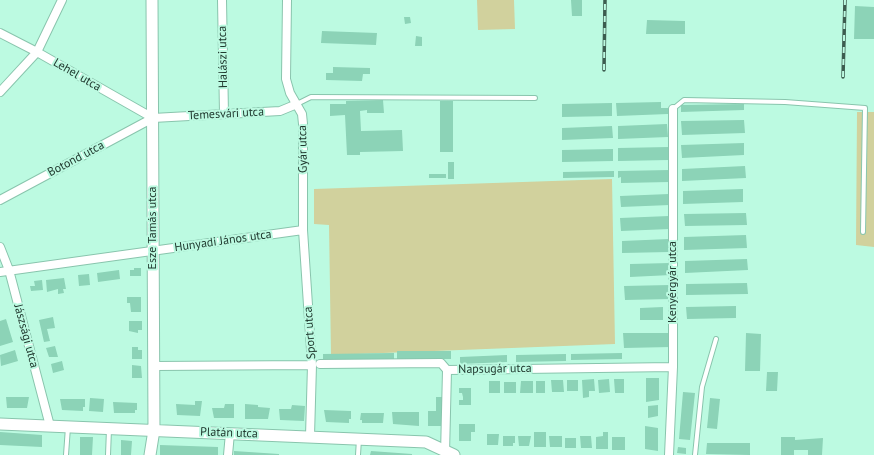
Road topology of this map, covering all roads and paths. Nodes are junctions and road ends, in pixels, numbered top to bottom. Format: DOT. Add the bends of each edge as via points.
graph roads {
  1 [pos="62,0"];
  2 [pos="152,0"];
  3 [pos="222,0"];
  4 [pos="287,0"];
  5 [pos="0,33"];
  6 [pos="37,52"];
  7 [pos="0,92"];
  8 [pos="535,98"];
  9 [pos="297,104"];
  10 [pos="673,109"];
  11 [pos="224,114"];
  12 [pos="153,118"];
  13 [pos="0,200"];
  14 [pos="303,230"];
  15 [pos="864,232"];
  16 [pos="0,247"];
  17 [pos="153,250"];
  18 [pos="9,270"];
  19 [pos="0,272"];
  20 [pos="716,339"];
  21 [pos="316,365"];
  22 [pos="154,366"];
  23 [pos="673,367"];
  24 [pos="447,370"];
  25 [pos="0,424"];
  26 [pos="50,426"];
  27 [pos="68,427"];
  28 [pos="110,428"];
  29 [pos="154,430"];
  30 [pos="230,433"];
  31 [pos="310,436"];
  32 [pos="359,438"];
  33 [pos="448,454"];
  34 [pos="66,455"];
  35 [pos="108,455"];
  36 [pos="150,455"];
  37 [pos="228,455"];
  38 [pos="358,455"];
  39 [pos="669,455"];
  40 [pos="695,455"];
  1 -- 6 [label="street"];
  2 -- 12 [label="street, Esze Tamás utca"];
  3 -- 11 [label="street, Halászi utca"];
  4 -- 9 [label="street, Gyár utca" via="286,79 290,94"];
  5 -- 6 [label="street, Lehel utca"];
  6 -- 7 [label="street"];
  6 -- 12 [label="street, Lehel utca"];
  8 -- 9 [label="lane" via="311,97"];
  9 -- 11 [label="street, Temesvári utca" via="280,111"];
  9 -- 14 [label="street, Gyár utca" via="303,124"];
  10 -- 15 [label="lane" via="684,100 785,102 866,108"];
  10 -- 23 [label="street, Kenyérgyár utca"];
  11 -- 12 [label="street, Temesvári utca"];
  12 -- 13 [label="street, Botond utca"];
  12 -- 17 [label="street, Esze Tamás utca"];
  14 -- 17 [label="street, Hunyadi János utca"];
  14 -- 21 [label="street, Sport utca"];
  16 -- 18 [label="street, Jászsági utca"];
  17 -- 18 [label="street, Hunyadi János utca"];
  17 -- 22 [label="street, Esze Tamás utca"];
  18 -- 19 [label="street, Hunyadi János utca"];
  18 -- 26 [label="street, Jászsági utca"];
  20 -- 40 [label="lane" via="702,387"];
  21 -- 22 [label="street, Napsugár utca"];
  21 -- 24 [label="street, Napsugár utca" via="441,363"];
  21 -- 31 [label="street, Sport utca"];
  22 -- 29 [label="street, Esze Tamás utca"];
  23 -- 24 [label="street, Napsugár utca"];
  23 -- 39 [label="street, Kenyérgyár utca"];
  24 -- 33 [label="street"];
  25 -- 26 [label="street, Platán utca"];
  26 -- 27 [label="street, Platán utca"];
  27 -- 28 [label="street, Platán utca"];
  27 -- 34 [label="lane"];
  28 -- 29 [label="street, Platán utca"];
  28 -- 35 [label="lane"];
  29 -- 30 [label="street, Platán utca"];
  29 -- 36 [label="street, Esze Tamás utca"];
  30 -- 31 [label="street, Platán utca"];
  30 -- 37 [label="street"];
  31 -- 32 [label="street, Platán utca"];
  32 -- 33 [label="street, Platán utca" via="426,442"];
  32 -- 38 [label="lane"];
}
